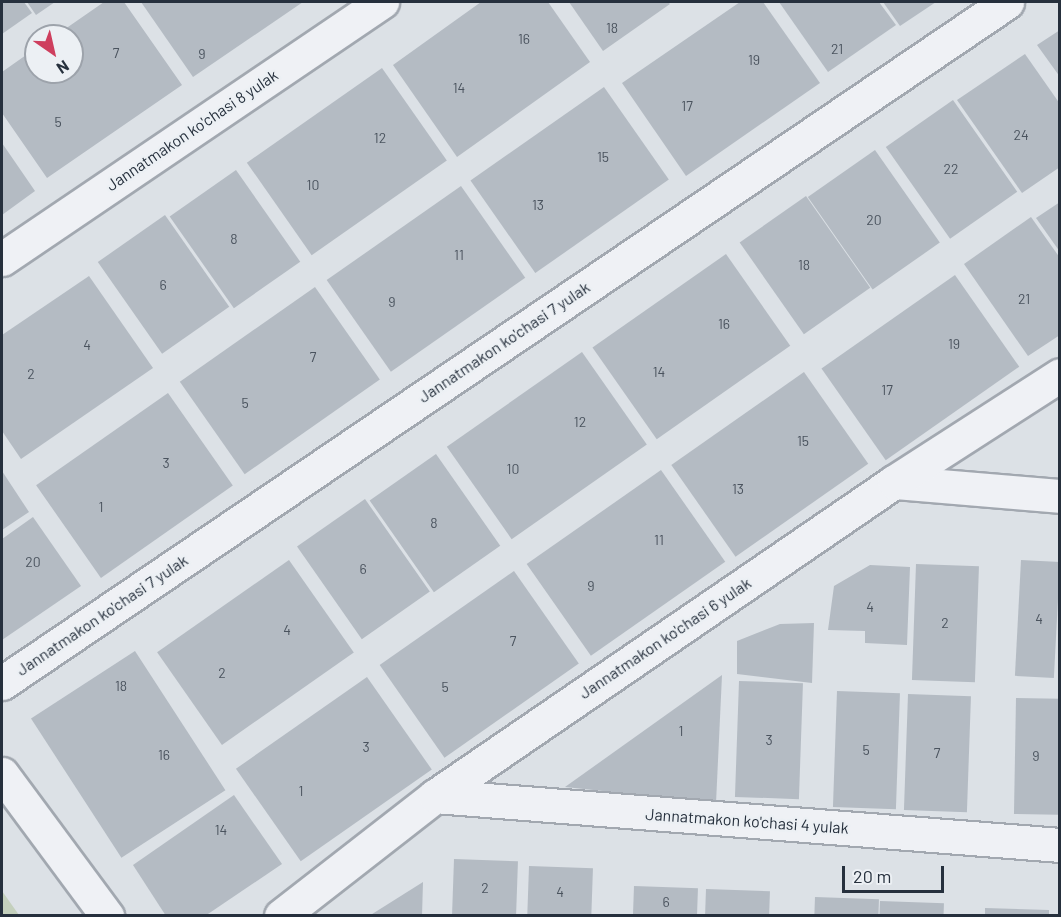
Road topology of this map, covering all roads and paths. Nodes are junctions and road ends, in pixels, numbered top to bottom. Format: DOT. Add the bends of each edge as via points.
graph roads {
  1 [pos="382,2"];
  2 [pos="1007,2"];
  3 [pos="2,259"];
  4 [pos="1059,375"];
  5 [pos="894,482"];
  6 [pos="1059,496"];
  7 [pos="2,683"];
  8 [pos="2,774"];
  9 [pos="435,796"];
  10 [pos="1059,845"];
  11 [pos="107,915"];
  12 [pos="281,915"];
  1 -- 3 [label="street, Jannatmakon ko'chasi 8 yulak"];
  2 -- 7 [label="street, Jannatmakon ko'chasi 7 yulak"];
  4 -- 5 [label="street, Jannatmakon ko'chasi 6 yulak"];
  5 -- 6 [label="street"];
  5 -- 9 [label="street, Jannatmakon ko'chasi 6 yulak"];
  8 -- 11 [label="street"];
  9 -- 10 [label="street, Jannatmakon ko'chasi 4 yulak"];
  9 -- 12 [label="street, Jannatmakon ko'chasi 6 yulak"];
}
